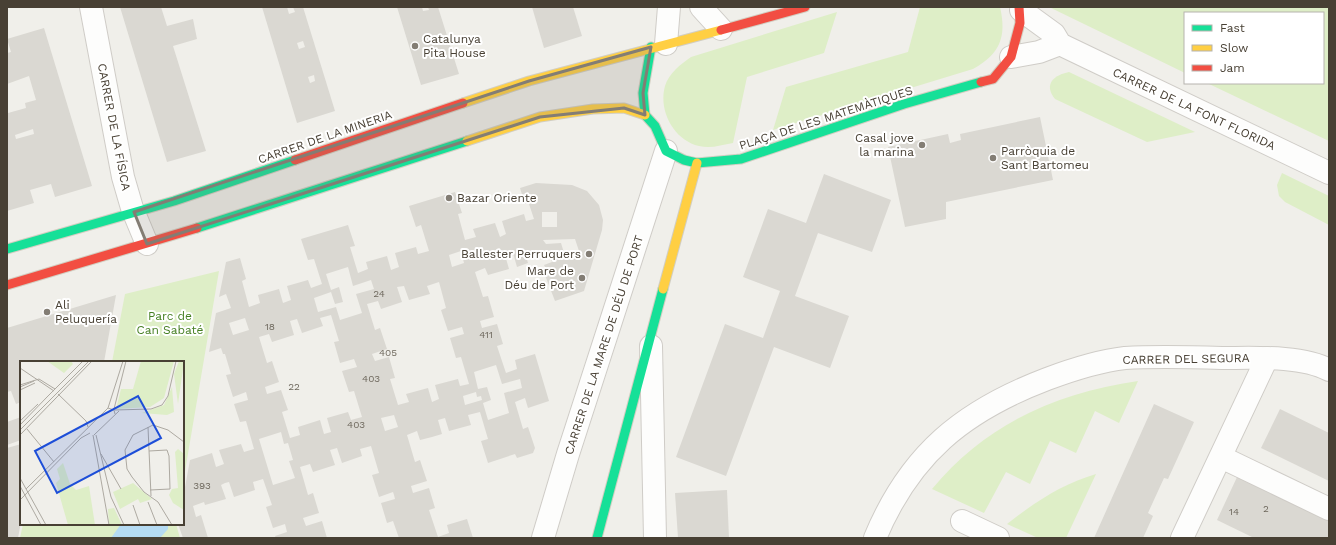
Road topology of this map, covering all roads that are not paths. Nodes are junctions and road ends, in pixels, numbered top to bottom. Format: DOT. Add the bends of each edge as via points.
graph roads {
  1 [pos="91,7"];
  2 [pos="669,7"];
  3 [pos="701,7"];
  4 [pos="805,7"];
  5 [pos="1020,9"];
  6 [pos="721,29"];
  7 [pos="1060,44"];
  8 [pos="658,46"];
  9 [pos="1011,57"];
  10 [pos="645,115"];
  11 [pos="666,151"];
  12 [pos="697,163"];
  13 [pos="1329,173"];
  14 [pos="134,212"];
  15 [pos="147,244"];
  16 [pos="7,250"];
  17 [pos="7,285"];
  18 [pos="651,337"];
  19 [pos="1267,358"];
  20 [pos="1329,370"];
  21 [pos="1221,457"];
  22 [pos="1329,509"];
  23 [pos="962,521"];
  24 [pos="543,538"];
  25 [pos="597,538"];
  26 [pos="655,538"];
  27 [pos="875,538"];
  28 [pos="998,538"];
  29 [pos="1182,538"];
  1 -- 14 [label="street, CARRER DE LA FÍSICA" via="124,177"];
  2 -- 8 [label="street"];
  3 -- 6 [label="street"];
  4 -- 6 [label="street"];
  5 -- 7 [label="street, CARRER DE LA FONT FLORIDA" via="1054,34"];
  5 -- 9 [label="street, PLAÇA DE LES MATEMÀTIQUES" via="1020,23"];
  6 -- 8 [label="street"];
  7 -- 9 [label="street" via="1039,52"];
  7 -- 13 [label="street, CARRER DE LA FONT FLORIDA"];
  8 -- 10 [label="street" via="643,93"];
  8 -- 14 [label="street, CARRER DE LA MINERIA" via="529,80"];
  9 -- 12 [label="street, PLAÇA DE LES MATEMÀTIQUES" via="993,78 904,104 741,159"];
  10 -- 11 [label="street" via="655,126"];
  10 -- 15 [label="street" via="624,108 593,109 540,117"];
  11 -- 12 [label="street, PLAÇA DE LES MATEMÀTIQUES"];
  11 -- 24 [label="street, CARRER DE LA MARE DE DÉU DE PORT"];
  12 -- 18 [label="street"];
  14 -- 15 [label="street, CARRER DE LA FÍSICA"];
  14 -- 16 [label="street, CARRER DE LA MINERIA"];
  15 -- 17 [label="street"];
  18 -- 25 [label="street"];
  18 -- 26 [label="street"];
  19 -- 20 [label="street, CARRER DEL SEGURA" via="1298,360"];
  19 -- 21 [label="street"];
  19 -- 27 [label="street, CARRER DEL SEGURA" via="1124,358 1074,369 1016,391 977,412 942,438 912,472 887,511"];
  21 -- 22 [label="street"];
  21 -- 29 [label="street"];
  23 -- 28 [label="street"];
}
